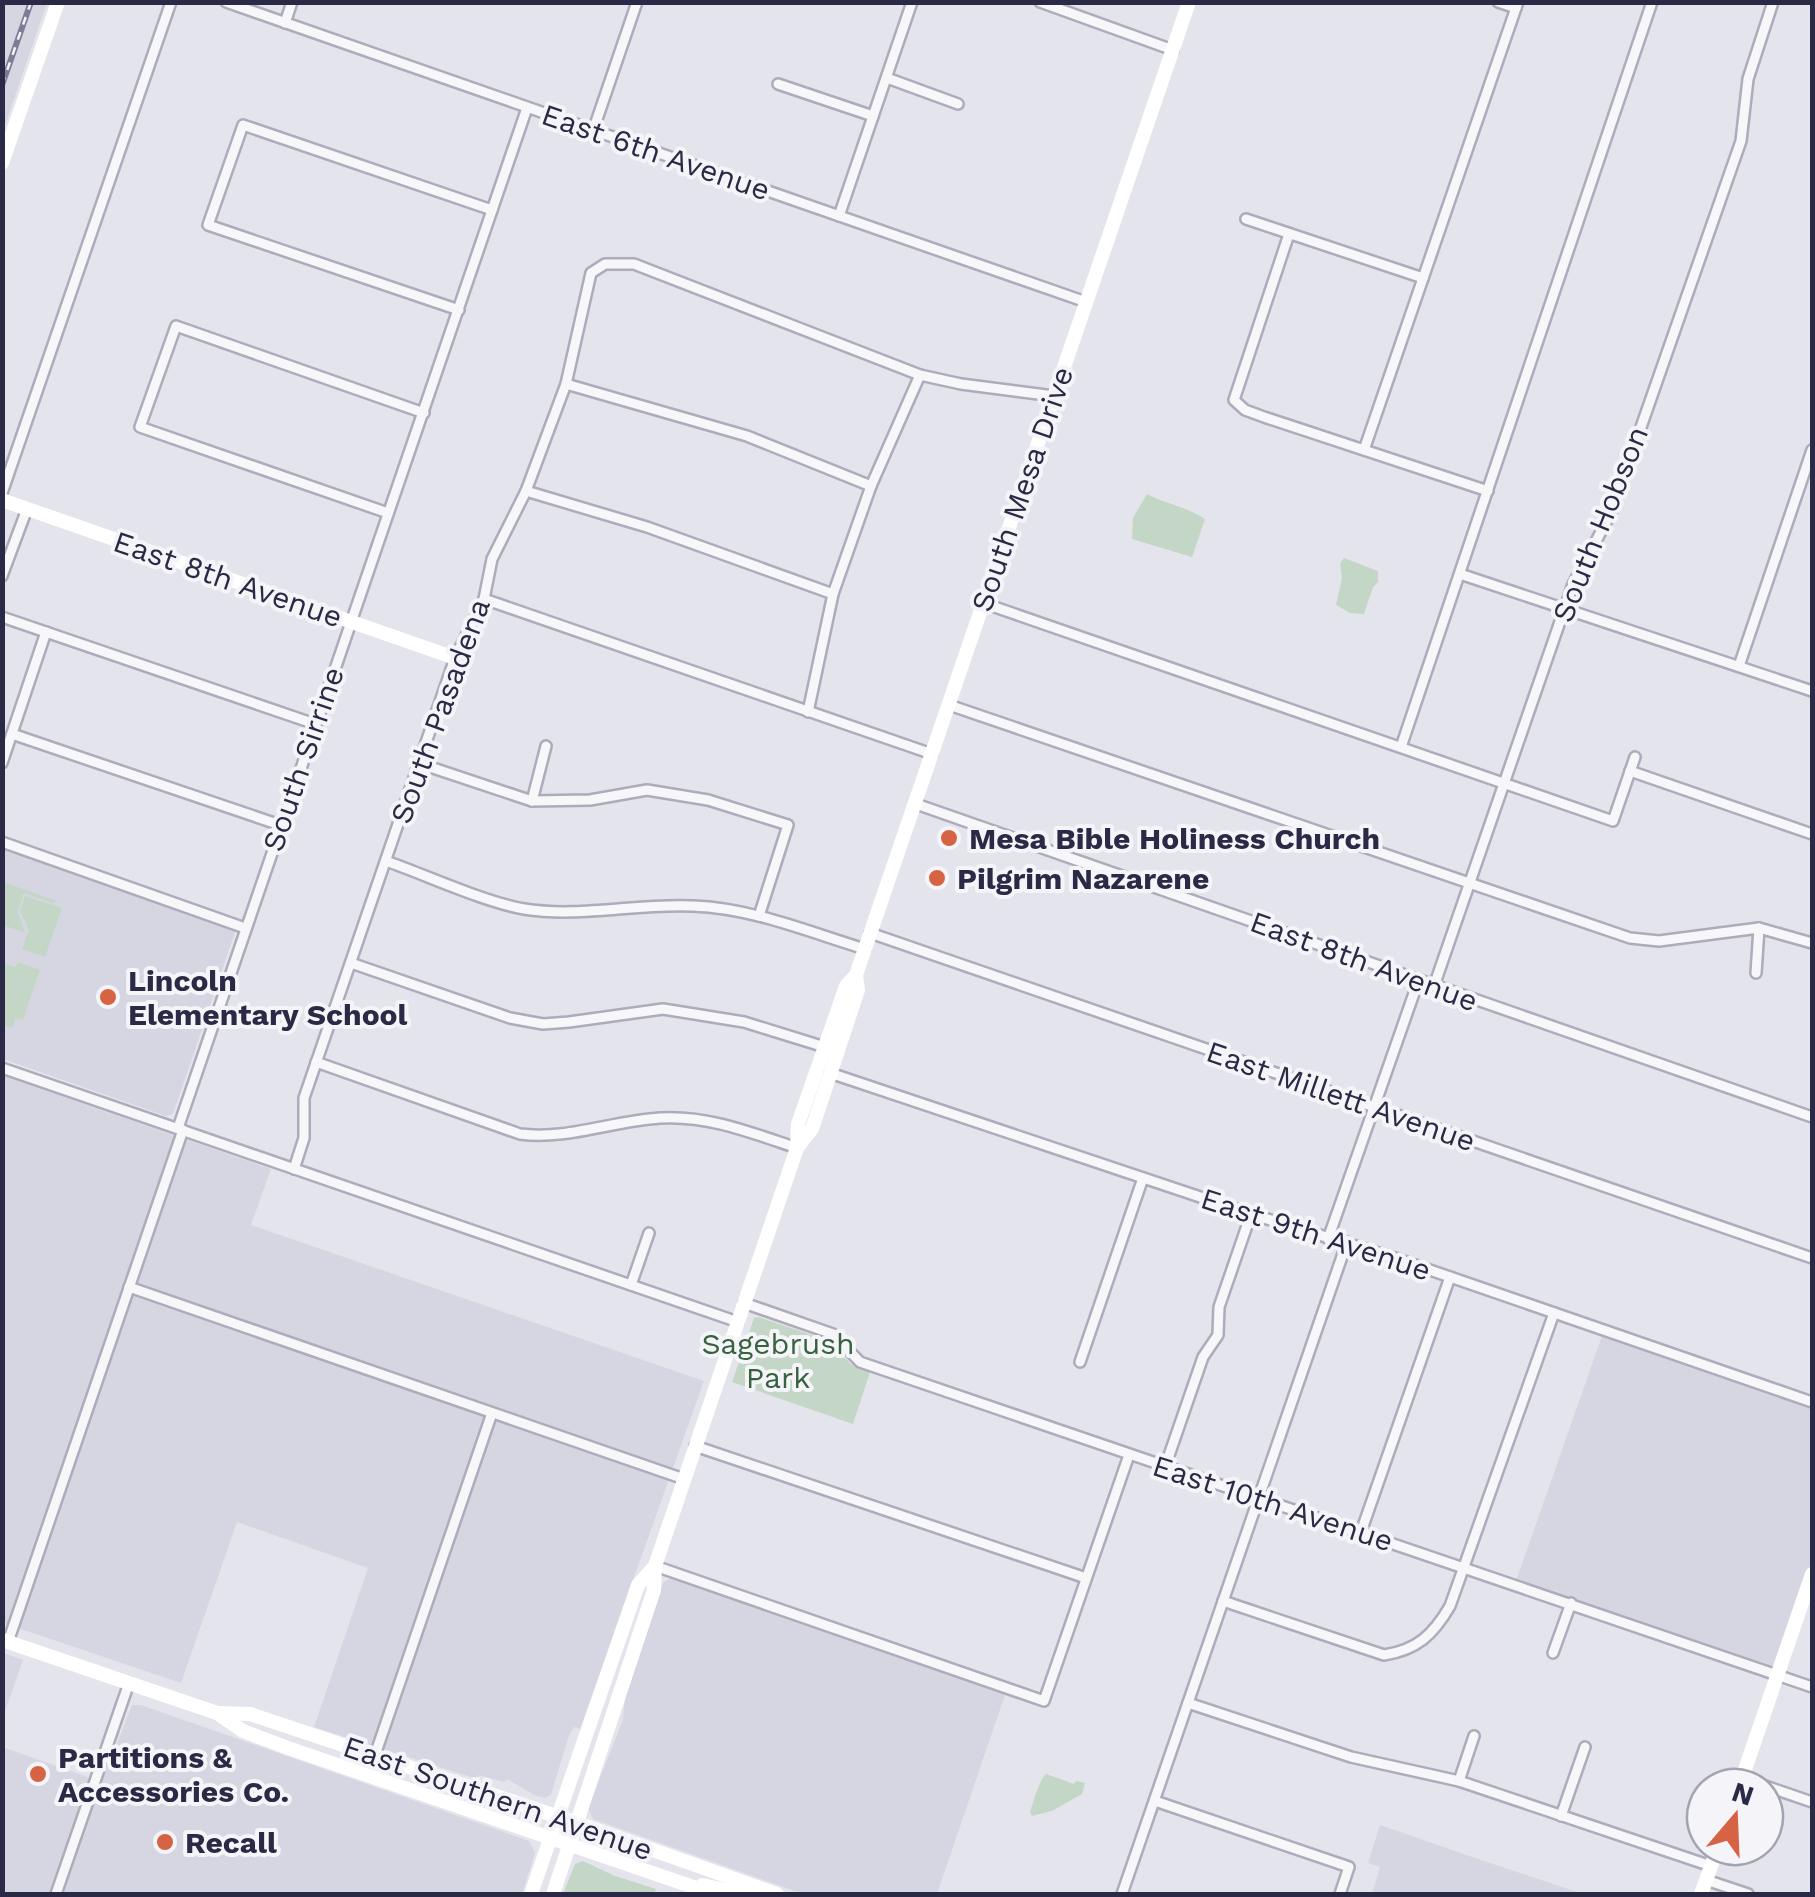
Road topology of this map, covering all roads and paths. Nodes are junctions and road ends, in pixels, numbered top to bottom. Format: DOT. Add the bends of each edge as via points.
graph roads {
  1 [pos="58,2"];
  2 [pos="171,2"];
  3 [pos="226,2"];
  4 [pos="292,2"];
  5 [pos="636,2"];
  6 [pos="912,2"];
  7 [pos="1040,2"];
  8 [pos="1189,2"];
  9 [pos="1498,2"];
  10 [pos="1652,2"];
  11 [pos="1772,2"];
  12 [pos="1517,6"];
  13 [pos="284,23"];
  14 [pos="1173,50"];
  15 [pos="886,78"];
  16 [pos="778,84"];
  17 [pos="958,104"];
  18 [pos="527,108"];
  19 [pos="873,116"];
  20 [pos="593,130"];
  21 [pos="2,163"];
  22 [pos="492,210"];
  23 [pos="839,216"];
  24 [pos="1246,219"];
  25 [pos="1290,234"];
  26 [pos="1423,278"];
  27 [pos="1086,302"];
  28 [pos="459,310"];
  29 [pos="920,375"];
  30 [pos="566,384"];
  31 [pos="1054,396"];
  32 [pos="424,413"];
  33 [pos="1364,450"];
  34 [pos="1812,450"];
  35 [pos="871,486"];
  36 [pos="526,491"];
  37 [pos="1488,491"];
  38 [pos="2,497"];
  39 [pos="26,509"];
  40 [pos="388,513"];
  41 [pos="1460,574"];
  42 [pos="2,576"];
  43 [pos="833,594"];
  44 [pos="484,599"];
  45 [pos="984,603"];
  46 [pos="1564,608"];
  47 [pos="2,617"];
  48 [pos="350,622"];
  49 [pos="46,632"];
  50 [pos="455,658"];
  51 [pos="1739,666"];
  52 [pos="1812,691"];
  53 [pos="949,705"];
  54 [pos="808,712"];
  55 [pos="315,724"];
  56 [pos="12,734"];
  57 [pos="546,746"];
  58 [pos="1401,746"];
  59 [pos="932,754"];
  60 [pos="1634,757"];
  61 [pos="2,763"];
  62 [pos="418,763"];
  63 [pos="1630,771"];
  64 [pos="646,774"];
  65 [pos="1505,782"];
  66 [pos="647,790"];
  67 [pos="532,801"];
  68 [pos="916,804"];
  69 [pos="1735,807"];
  70 [pos="1730,822"];
  71 [pos="280,825"];
  72 [pos="1812,834"];
  73 [pos="2,842"];
  74 [pos="386,861"];
  75 [pos="1470,884"];
  76 [pos="759,916"];
  77 [pos="246,928"];
  78 [pos="1759,928"];
  79 [pos="870,933"];
  80 [pos="1812,944"];
  81 [pos="865,950"];
  82 [pos="352,963"];
  83 [pos="1756,973"];
  84 [pos="1419,978"];
  85 [pos="1434,986"];
  86 [pos="831,1049"];
  87 [pos="316,1062"];
  88 [pos="5,1068"];
  89 [pos="824,1071"];
  90 [pos="2,1083"];
  91 [pos="1374,1106"];
  92 [pos="1812,1116"];
  93 [pos="180,1129"];
  94 [pos="570,1133"];
  95 [pos="568,1147"];
  96 [pos="797,1148"];
  97 [pos="294,1168"];
  98 [pos="1144,1178"];
  99 [pos="1251,1214"];
  100 [pos="649,1233"];
  101 [pos="1328,1240"];
  102 [pos="1347,1242"];
  103 [pos="1812,1258"];
  104 [pos="1450,1277"];
  105 [pos="631,1285"];
  106 [pos="130,1288"];
  107 [pos="744,1303"];
  108 [pos="1554,1312"];
  109 [pos="738,1322"];
  110 [pos="1080,1362"];
  111 [pos="1812,1402"];
  112 [pos="492,1413"];
  113 [pos="696,1446"];
  114 [pos="1129,1455"];
  115 [pos="1165,1467"];
  116 [pos="684,1479"];
  117 [pos="1259,1498"];
  118 [pos="1361,1532"];
  119 [pos="655,1566"];
  120 [pos="1465,1567"];
  121 [pos="1812,1574"];
  122 [pos="1086,1578"];
  123 [pos="1224,1601"];
  124 [pos="1570,1603"];
  125 [pos="622,1630"];
  126 [pos="5,1641"];
  127 [pos="1553,1653"];
  128 [pos="1778,1674"];
  129 [pos="129,1683"];
  130 [pos="1812,1686"];
  131 [pos="1188,1703"];
  132 [pos="217,1713"];
  133 [pos="614,1714"];
  134 [pos="1474,1736"];
  135 [pos="1585,1747"];
  136 [pos="288,1748"];
  137 [pos="375,1755"];
  138 [pos="1746,1767"];
  139 [pos="1458,1781"];
  140 [pos="1785,1794"];
  141 [pos="1155,1800"];
  142 [pos="1812,1802"];
  143 [pos="558,1816"];
  144 [pos="1561,1816"];
  145 [pos="578,1823"];
  146 [pos="550,1839"];
  147 [pos="570,1846"];
  148 [pos="1706,1880"];
  149 [pos="692,1887"];
  150 [pos="56,1894"];
  151 [pos="531,1894"];
  152 [pos="553,1894"];
  153 [pos="714,1894"];
  154 [pos="745,1894"];
  155 [pos="777,1894"];
  156 [pos="1126,1894"];
  157 [pos="1340,1894"];
  158 [pos="1748,1894"];
  1 -- 21 [label="main road"];
  2 -- 38 [label="street"];
  3 -- 13 [label="street, East 6th Avenue"];
  4 -- 13 [label="street"];
  5 -- 20 [label="street"];
  6 -- 15 [label="street"];
  7 -- 14 [label="street"];
  8 -- 14 [label="main road, South Mesa Drive"];
  9 -- 12 [label="street"];
  10 -- 37 [label="street"];
  11 -- 46 [label="street, South Hobson" via="1727,181 1610,515"];
  12 -- 26 [label="street"];
  13 -- 18 [label="street, East 6th Avenue"];
  14 -- 27 [label="main road, South Mesa Drive"];
  15 -- 17 [label="street"];
  15 -- 19 [label="street"];
  16 -- 19 [label="street"];
  18 -- 20 [label="street, East 6th Avenue"];
  18 -- 22 [label="street, South Sirrine"];
  19 -- 23 [label="street"];
  20 -- 23 [label="street, East 6th Avenue"];
  22 -- 28 [label="street, South Sirrine"];
  22 -- 28 [label="street" via="243,125 208,225"];
  23 -- 27 [label="street, East 6th Avenue"];
  24 -- 25 [label="street"];
  25 -- 26 [label="street"];
  25 -- 33 [label="street" via="1234,400 1245,410"];
  26 -- 33 [label="street"];
  27 -- 31 [label="main road, South Mesa Drive"];
  28 -- 32 [label="street, South Sirrine"];
  29 -- 30 [label="street, South Pasadena" via="634,264 605,264 592,273"];
  29 -- 31 [label="street"];
  29 -- 35 [label="street"];
  30 -- 35 [label="street" via="747,436"];
  30 -- 36 [label="street, South Pasadena"];
  31 -- 45 [label="main road, South Mesa Drive"];
  32 -- 40 [label="street, South Sirrine"];
  32 -- 40 [label="street" via="176,326 140,427"];
  33 -- 37 [label="street"];
  34 -- 51 [label="street"];
  35 -- 43 [label="street"];
  36 -- 43 [label="street" via="647,526"];
  36 -- 44 [label="street, South Pasadena" via="492,559"];
  37 -- 41 [label="street"];
  38 -- 39 [label="main road, East 8th Avenue"];
  39 -- 42 [label="street"];
  39 -- 48 [label="main road, East 8th Avenue"];
  40 -- 48 [label="street, South Sirrine"];
  41 -- 46 [label="street"];
  41 -- 58 [label="street"];
  43 -- 54 [label="street"];
  44 -- 50 [label="street, South Pasadena"];
  44 -- 54 [label="street"];
  45 -- 53 [label="main road, South Mesa Drive"];
  45 -- 58 [label="street"];
  46 -- 51 [label="street"];
  46 -- 65 [label="street, South Hobson"];
  47 -- 49 [label="street"];
  48 -- 50 [label="main road, East 8th Avenue"];
  48 -- 55 [label="street, South Sirrine"];
  49 -- 55 [label="street"];
  49 -- 56 [label="street"];
  50 -- 62 [label="street, South Pasadena"];
  51 -- 52 [label="street"];
  53 -- 59 [label="main road, South Mesa Drive"];
  53 -- 75 [label="street"];
  54 -- 59 [label="street"];
  55 -- 71 [label="street, South Sirrine"];
  56 -- 61 [label="street"];
  56 -- 71 [label="street"];
  57 -- 67 [label="street"];
  58 -- 65 [label="street"];
  59 -- 68 [label="main road, South Mesa Drive"];
  60 -- 63 [label="street"];
  62 -- 67 [label="street"];
  62 -- 74 [label="street, South Pasadena"];
  63 -- 65 [label="street" via="1613,821"];
  63 -- 69 [label="street"];
  64 -- 66 [label="street"];
  65 -- 75 [label="street, South Hobson"];
  66 -- 67 [label="street"];
  66 -- 76 [label="street" via="788,825"];
  68 -- 79 [label="main road, South Mesa Drive"];
  68 -- 84 [label="street, East 8th Avenue"];
  69 -- 70 [label="street"];
  69 -- 72 [label="street"];
  71 -- 77 [label="street, South Sirrine"];
  73 -- 77 [label="street"];
  74 -- 76 [label="street" via="520,908 564,913 697,906"];
  74 -- 82 [label="street, South Pasadena"];
  75 -- 78 [label="street" via="1643,942"];
  75 -- 85 [label="street, South Hobson"];
  76 -- 81 [label="street"];
  77 -- 93 [label="street, South Sirrine"];
  78 -- 80 [label="street"];
  78 -- 83 [label="street"];
  79 -- 81 [label="main road, South Mesa Drive"];
  79 -- 91 [label="street, East Millett Avenue"];
  81 -- 86 [label="main road, South Mesa Drive" via="858,990"];
  82 -- 86 [label="street" via="542,1024 662,1009 744,1022"];
  82 -- 87 [label="street, South Pasadena"];
  84 -- 85 [label="street, East 8th Avenue"];
  84 -- 91 [label="street"];
  85 -- 92 [label="street, East 8th Avenue"];
  86 -- 89 [label="main road, South Mesa Drive"];
  87 -- 94 [label="street" via="520,1134"];
  87 -- 97 [label="street, South Pasadena"];
  88 -- 90 [label="street"];
  88 -- 93 [label="street"];
  89 -- 96 [label="main road, South Mesa Drive" via="812,1128"];
  89 -- 98 [label="street, East 9th Avenue"];
  91 -- 101 [label="street"];
  91 -- 103 [label="street, East Millett Avenue"];
  93 -- 97 [label="street"];
  93 -- 106 [label="street, South Sirrine"];
  94 -- 95 [label="street"];
  94 -- 96 [label="street" via="661,1118 718,1122"];
  96 -- 107 [label="main road, South Mesa Drive"];
  97 -- 105 [label="street"];
  98 -- 99 [label="street, East 9th Avenue"];
  98 -- 110 [label="street"];
  99 -- 101 [label="street, East 9th Avenue"];
  99 -- 115 [label="street" via="1219,1307 1218,1334 1203,1357"];
  100 -- 105 [label="street"];
  101 -- 102 [label="street, East 9th Avenue"];
  102 -- 104 [label="street, East 9th Avenue"];
  102 -- 117 [label="street"];
  104 -- 108 [label="street, East 9th Avenue"];
  104 -- 118 [label="street"];
  105 -- 109 [label="street"];
  106 -- 112 [label="street"];
  106 -- 126 [label="street, South Sirrine"];
  107 -- 109 [label="main road, South Mesa Drive"];
  107 -- 114 [label="street, East 10th Avenue" via="834,1334 860,1362"];
  108 -- 111 [label="street, East 9th Avenue"];
  108 -- 120 [label="street"];
  109 -- 113 [label="main road, South Mesa Drive"];
  112 -- 116 [label="street"];
  112 -- 137 [label="street"];
  113 -- 116 [label="main road, South Mesa Drive"];
  113 -- 122 [label="street"];
  114 -- 115 [label="street, East 10th Avenue"];
  114 -- 122 [label="street"];
  115 -- 117 [label="street, East 10th Avenue"];
  116 -- 119 [label="main road, South Mesa Drive"];
  117 -- 118 [label="street, East 10th Avenue"];
  117 -- 123 [label="street"];
  118 -- 120 [label="street, East 10th Avenue"];
  119 -- 122 [label="street" via="1044,1701"];
  119 -- 125 [label="main road, South Mesa Drive" via="638,1586"];
  119 -- 133 [label="main road, South Mesa Drive" via="654,1590"];
  120 -- 123 [label="street" via="1437,1628 1422,1643 1384,1655"];
  120 -- 124 [label="street, East 10th Avenue"];
  121 -- 128 [label="main road"];
  123 -- 131 [label="street"];
  124 -- 127 [label="street"];
  124 -- 128 [label="street, East 10th Avenue"];
  125 -- 133 [label="main road"];
  125 -- 143 [label="main road, South Mesa Drive"];
  126 -- 129 [label="main road, East Southern Avenue"];
  128 -- 130 [label="street, East 10th Avenue"];
  128 -- 138 [label="main road"];
  129 -- 132 [label="main road, East Southern Avenue"];
  129 -- 150 [label="street"];
  131 -- 139 [label="street" via="1351,1757"];
  131 -- 141 [label="street"];
  132 -- 136 [label="main road, East Southern Avenue"];
  132 -- 137 [label="main road, East Southern Avenue" via="250,1714"];
  133 -- 145 [label="main road, South Mesa Drive"];
  134 -- 139 [label="street"];
  135 -- 144 [label="street"];
  136 -- 137 [label="main road" via="302,1745 366,1763"];
  136 -- 146 [label="main road, East Southern Avenue"];
  137 -- 143 [label="main road, East Southern Avenue"];
  139 -- 144 [label="street"];
  140 -- 142 [label="street"];
  141 -- 156 [label="street"];
  141 -- 157 [label="street" via="1349,1867"];
  143 -- 145 [label="main road, East Southern Avenue"];
  143 -- 146 [label="main road, South Mesa Drive"];
  144 -- 148 [label="street"];
  145 -- 147 [label="main road, South Mesa Drive"];
  145 -- 155 [label="main road, East Southern Avenue"];
  146 -- 147 [label="main road, East Southern Avenue"];
  146 -- 151 [label="main road, South Mesa Drive"];
  147 -- 149 [label="main road, East Southern Avenue"];
  147 -- 152 [label="main road, South Mesa Drive"];
  148 -- 158 [label="street"];
  149 -- 153 [label="main road, East Southern Avenue"];
  149 -- 154 [label="main road"];
}
